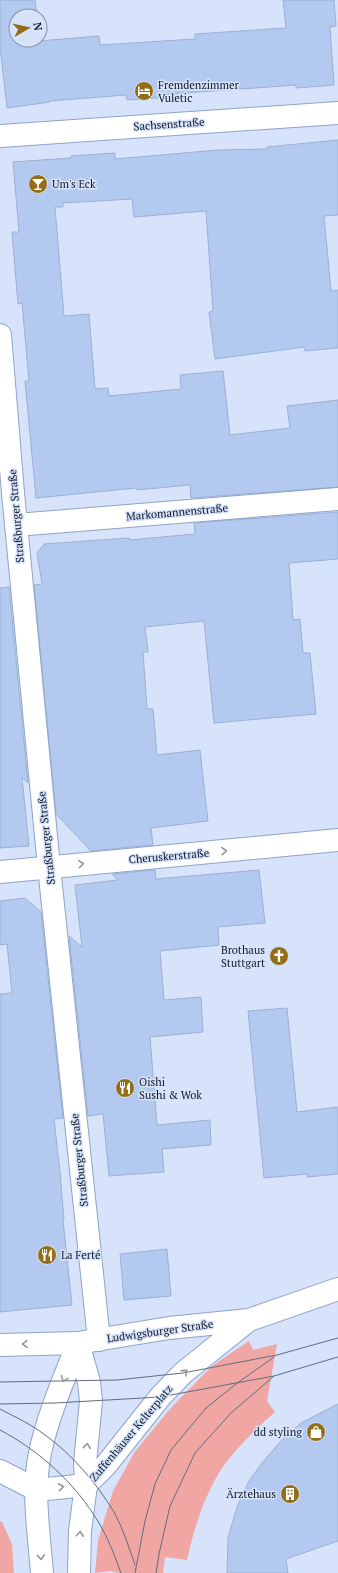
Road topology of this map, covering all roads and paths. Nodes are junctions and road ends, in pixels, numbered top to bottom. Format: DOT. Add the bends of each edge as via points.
graph roads {
  1 [pos="338,113"];
  2 [pos="0,136"];
  3 [pos="0,335"];
  4 [pos="7,493"];
  5 [pos="338,499"];
  6 [pos="16,524"];
  7 [pos="338,840"];
  8 [pos="49,867"];
  9 [pos="0,872"];
  10 [pos="338,1289"];
  11 [pos="249,1320"];
  12 [pos="89,1342"];
  13 [pos="0,1345"];
  14 [pos="0,1471"];
  15 [pos="86,1485"];
  16 [pos="37,1490"];
  17 [pos="42,1573"];
  18 [pos="79,1573"];
  1 -- 2 [label="street, Sachsenstraße"];
  3 -- 4 [label="street, Straßburger Straße"];
  4 -- 6 [label="street, Straßburger Straße"];
  5 -- 6 [label="street, Markomannenstraße"];
  6 -- 8 [label="street, Straßburger Straße"];
  8 -- 7 [label="street, Cheruskerstraße, one-way"];
  8 -- 9 [label="street, Cheruskerstraße"];
  8 -- 12 [label="street, Straßburger Straße"];
  10 -- 11 [label="street, Ludwigsburger Straße"];
  11 -- 12 [label="street, Ludwigsburger Straße" via="169,1328"];
  15 -- 11 [label="street, Zuffenhäuser Kelterplatz, one-way" via="106,1465 160,1397 183,1374"];
  12 -- 13 [label="street, Ludwigsburger Straße, one-way"];
  15 -- 12 [label="street, Zuffenhäuser Kelterplatz, one-way" via="85,1463 91,1401"];
  12 -- 16 [label="street, one-way" via="54,1403 40,1455"];
  14 -- 16 [label="street"];
  16 -- 15 [label="street, Zuffenhäuser Kelterplatz, one-way"];
  18 -- 15 [label="street, Zuffenhäuser Kelterplatz, one-way" via="80,1531"];
  16 -- 17 [label="street, one-way"];
}
